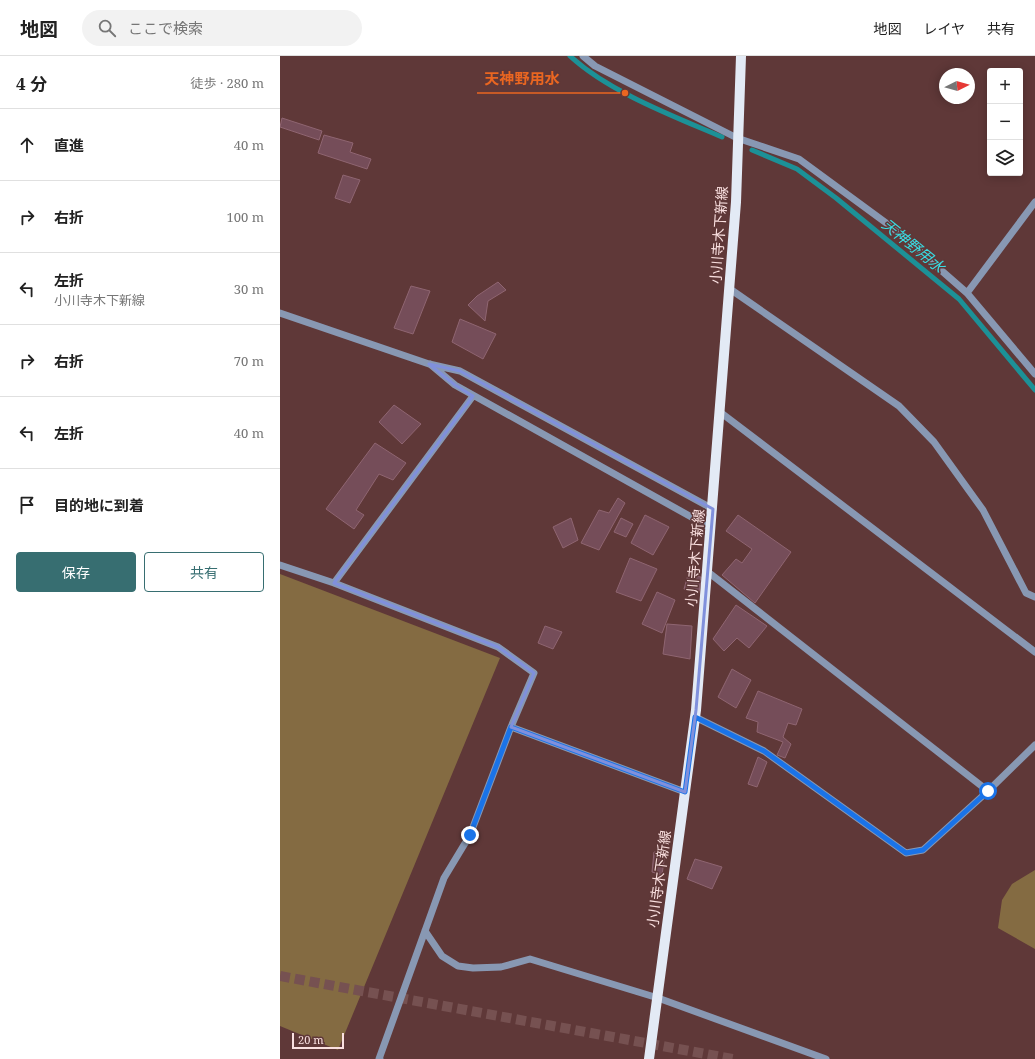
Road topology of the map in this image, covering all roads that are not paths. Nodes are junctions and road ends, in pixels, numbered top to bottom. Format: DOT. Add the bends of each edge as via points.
graph roads {
  1 [pos="584,56"];
  2 [pos="741,56"];
  3 [pos="737,138"];
  4 [pos="1035,202"];
  5 [pos="730,288"];
  6 [pos="967,293"];
  7 [pos="280,313"];
  8 [pos="429,364"];
  9 [pos="1035,374"];
  10 [pos="473,396"];
  11 [pos="720,412"];
  12 [pos="713,509"];
  13 [pos="712,528"];
  14 [pos="280,565"];
  15 [pos="708,572"];
  16 [pos="334,583"];
  17 [pos="1035,597"];
  18 [pos="1035,652"];
  19 [pos="695,717"];
  20 [pos="511,727"];
  21 [pos="1035,745"];
  22 [pos="988,791"];
  23 [pos="685,792"];
  24 [pos="425,931"];
  25 [pos="658,998"];
  26 [pos="380,1059"];
  27 [pos="649,1059"];
  28 [pos="826,1059"];
  1 -- 3 [label="street" via="595,66"];
  2 -- 3 [label="main road, 小川寺木下新線"];
  3 -- 5 [label="main road, 小川寺木下新線"];
  3 -- 6 [label="street" via="799,158 893,228"];
  4 -- 6 [label="street"];
  5 -- 11 [label="main road, 小川寺木下新線"];
  5 -- 17 [label="street" via="849,370 909,416 934,442 983,510 1026,593"];
  6 -- 9 [label="street"];
  7 -- 8 [label="street"];
  8 -- 10 [label="street" via="454,386"];
  8 -- 12 [label="street" via="460,371"];
  10 -- 13 [label="street"];
  10 -- 16 [label="street"];
  11 -- 12 [label="main road, 小川寺木下新線"];
  11 -- 18 [label="street"];
  12 -- 13 [label="main road, 小川寺木下新線"];
  13 -- 15 [label="main road, 小川寺木下新線"];
  14 -- 16 [label="street"];
  15 -- 19 [label="main road, 小川寺木下新線"];
  15 -- 22 [label="street"];
  16 -- 20 [label="street" via="498,647 534,673"];
  19 -- 22 [label="street" via="764,751 906,853 923,850"];
  19 -- 23 [label="main road, 小川寺木下新線"];
  20 -- 23 [label="street"];
  20 -- 24 [label="street" via="470,835 444,878"];
  21 -- 22 [label="street"];
  23 -- 25 [label="main road, 小川寺木下新線"];
  24 -- 25 [label="street" via="442,956 458,966 501,967 530,959"];
  24 -- 26 [label="street"];
  25 -- 27 [label="main road, 小川寺木下新線"];
  25 -- 28 [label="street"];
}
